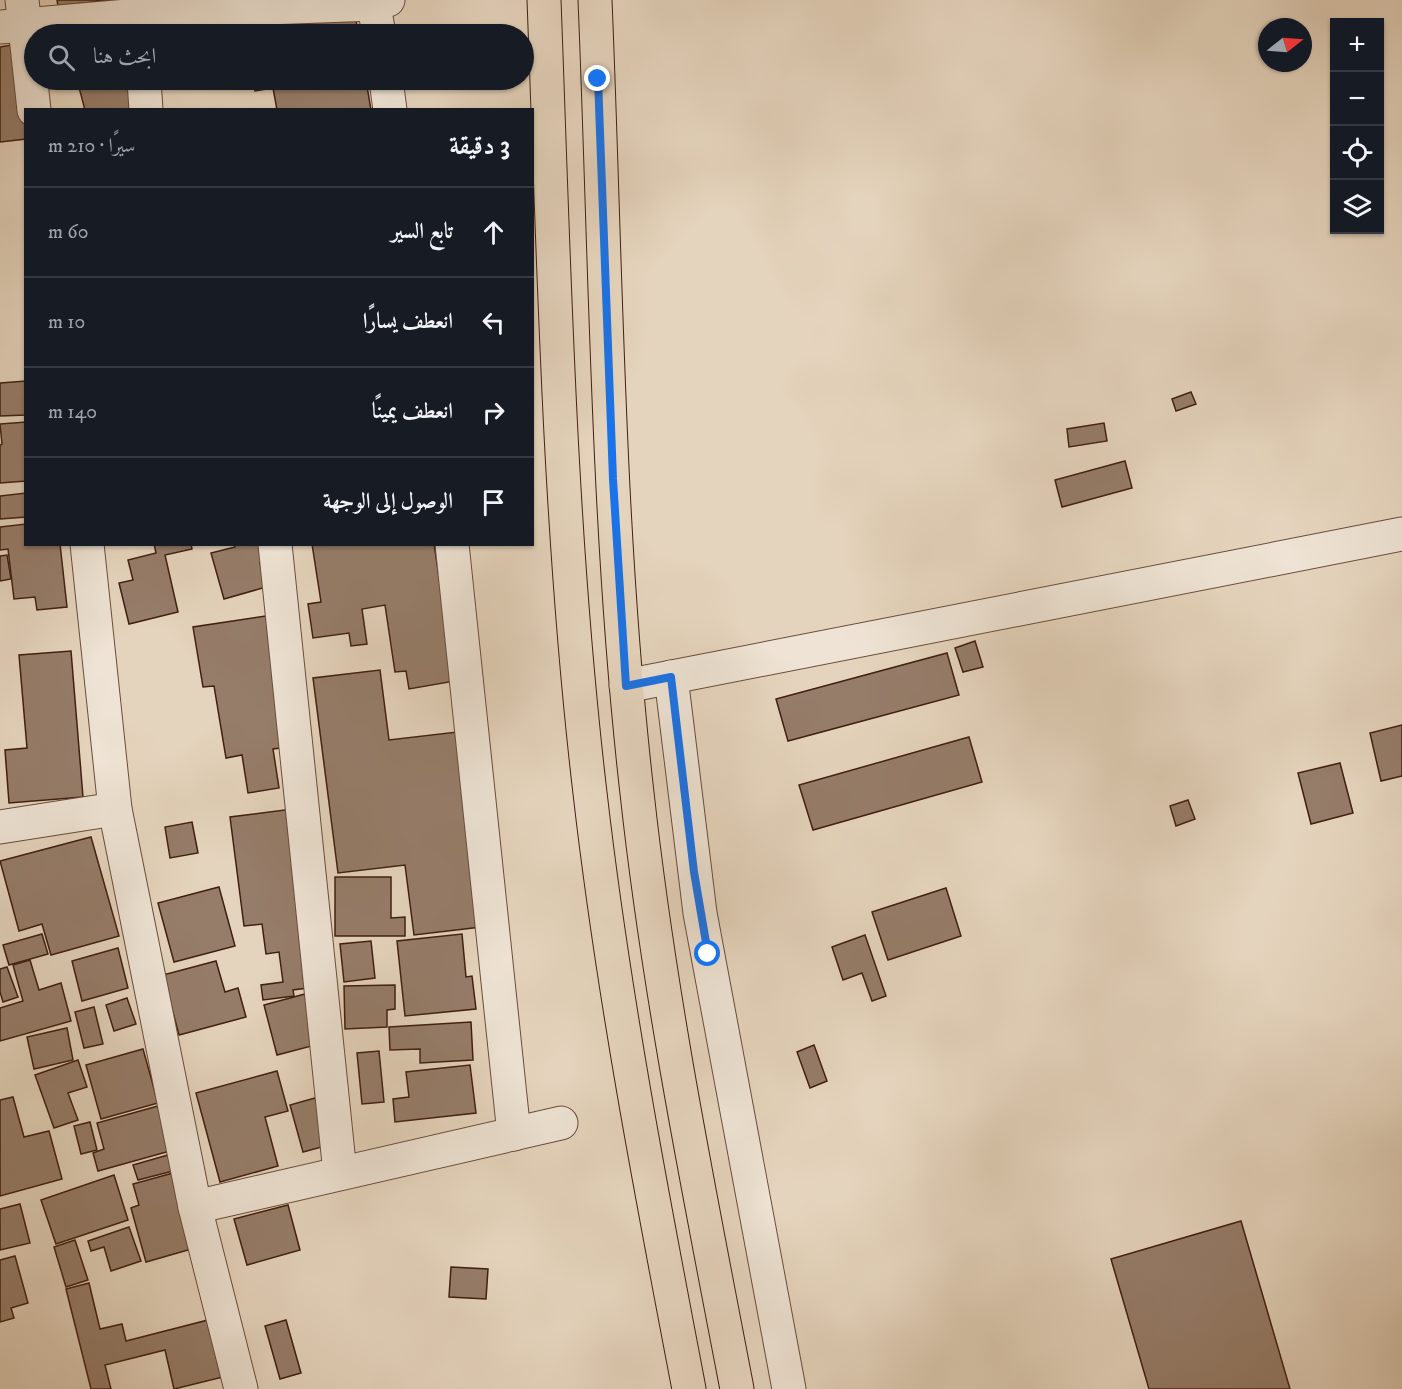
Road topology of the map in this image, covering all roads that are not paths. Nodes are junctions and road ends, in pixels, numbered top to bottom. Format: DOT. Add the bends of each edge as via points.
graph roads {
  1 [pos="544,0"];
  2 [pos="595,0"];
  3 [pos="184,5"];
  4 [pos="379,10"];
  5 [pos="16,17"];
  6 [pos="112,24"];
  7 [pos="144,24"];
  8 [pos="24,58"];
  9 [pos="30,90"];
  10 [pos="145,90"];
  11 [pos="387,90"];
  12 [pos="34,108"];
  13 [pos="146,108"];
  14 [pos="390,108"];
  15 [pos="1402,534"];
  16 [pos="87,546"];
  17 [pos="275,546"];
  18 [pos="452,546"];
  19 [pos="671,677"];
  20 [pos="626,686"];
  21 [pos="115,809"];
  22 [pos="0,827"];
  23 [pos="561,1123"];
  24 [pos="514,1134"];
  25 [pos="340,1173"];
  26 [pos="195,1207"];
  27 [pos="241,1389"];
  28 [pos="689,1389"];
  29 [pos="737,1389"];
  30 [pos="789,1389"];
  1 -- 28 [label="main road" via="563,477 590,792 630,1071"];
  2 -- 20 [label="main road" via="614,490"];
  3 -- 4 [label="street"];
  3 -- 7 [label="street"];
  5 -- 6 [label="street"];
  5 -- 8 [label="street"];
  9 -- 12 [label="street"];
  10 -- 13 [label="street"];
  11 -- 14 [label="street"];
  15 -- 19 [label="street"];
  16 -- 21 [label="street"];
  17 -- 25 [label="street"];
  18 -- 24 [label="street"];
  19 -- 20 [label="street"];
  19 -- 30 [label="street" via="700,913"];
  20 -- 29 [label="main road" via="648,893 664,996"];
  21 -- 22 [label="street"];
  21 -- 26 [label="street"];
  23 -- 24 [label="street"];
  24 -- 25 [label="street"];
  25 -- 26 [label="street"];
  26 -- 27 [label="street"];
}
